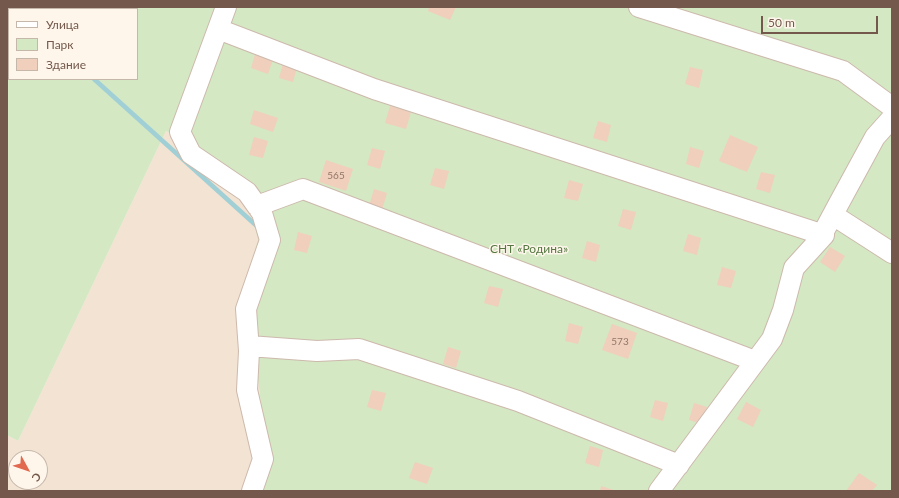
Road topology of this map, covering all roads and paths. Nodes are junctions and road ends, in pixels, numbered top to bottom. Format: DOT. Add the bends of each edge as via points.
graph roads {
  1 [pos="226,7"];
  2 [pos="639,7"];
  3 [pos="218,29"];
  4 [pos="892,107"];
  5 [pos="892,118"];
  6 [pos="257,206"];
  7 [pos="833,215"];
  8 [pos="824,236"];
  9 [pos="892,253"];
  10 [pos="249,346"];
  11 [pos="755,361"];
  12 [pos="679,465"];
  13 [pos="252,491"];
  14 [pos="659,491"];
  1 -- 3 [label="lane"];
  2 -- 4 [label="lane" via="842,71"];
  3 -- 6 [label="lane" via="180,132 192,154 247,192"];
  3 -- 8 [label="lane" via="374,89"];
  5 -- 7 [label="lane" via="875,137"];
  6 -- 10 [label="lane" via="262,213 270,240 246,309"];
  6 -- 11 [label="lane" via="302,190"];
  7 -- 8 [label="lane" via="823,233"];
  7 -- 9 [label="lane"];
  8 -- 11 [label="lane" via="794,268 772,339"];
  10 -- 12 [label="lane" via="317,352 359,349 518,401"];
  10 -- 13 [label="lane" via="247,390 263,459"];
  11 -- 12 [label="lane"];
  12 -- 14 [label="lane"];
}
